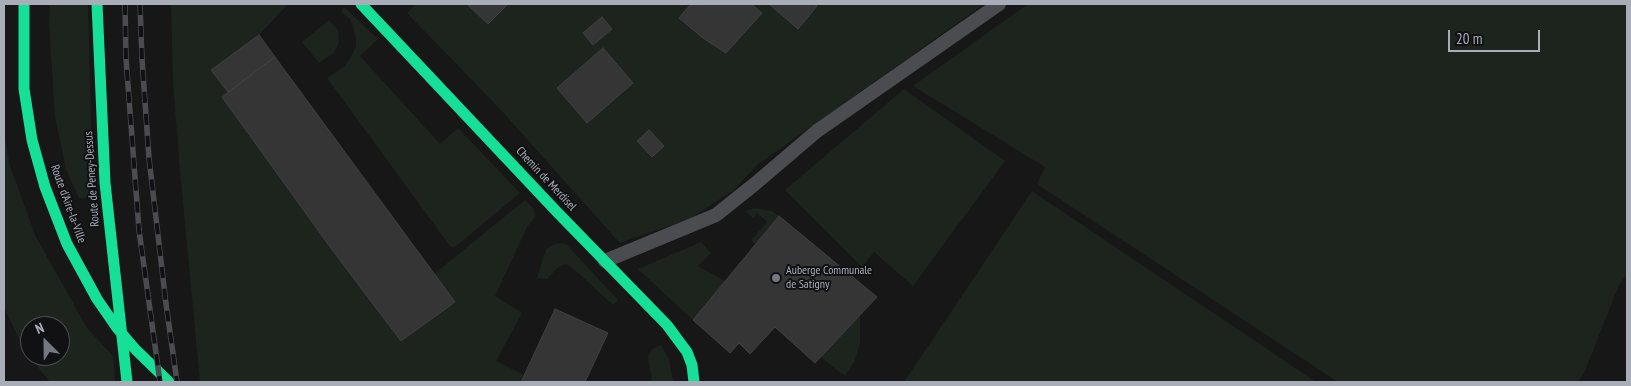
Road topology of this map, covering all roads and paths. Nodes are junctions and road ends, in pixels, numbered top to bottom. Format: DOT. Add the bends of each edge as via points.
graph roads {
  1 [pos="24,4"];
  2 [pos="96,4"];
  3 [pos="360,4"];
  4 [pos="999,4"];
  5 [pos="605,261"];
  6 [pos="126,379"];
  7 [pos="169,382"];
  8 [pos="694,382"];
  1 -- 7 [label="street, Route d'Aire-la-Ville" via="24,89 32,140 45,187 67,244 97,299 136,350"];
  2 -- 6 [label="street, Route de Peney-Dessus" via="105,183"];
  3 -- 5 [label="street, Chemin de Merdisel"];
  4 -- 5 [label="lane" via="817,130 716,215"];
  5 -- 8 [label="street, Chemin de Merdisel" via="667,325 687,352"];
}
